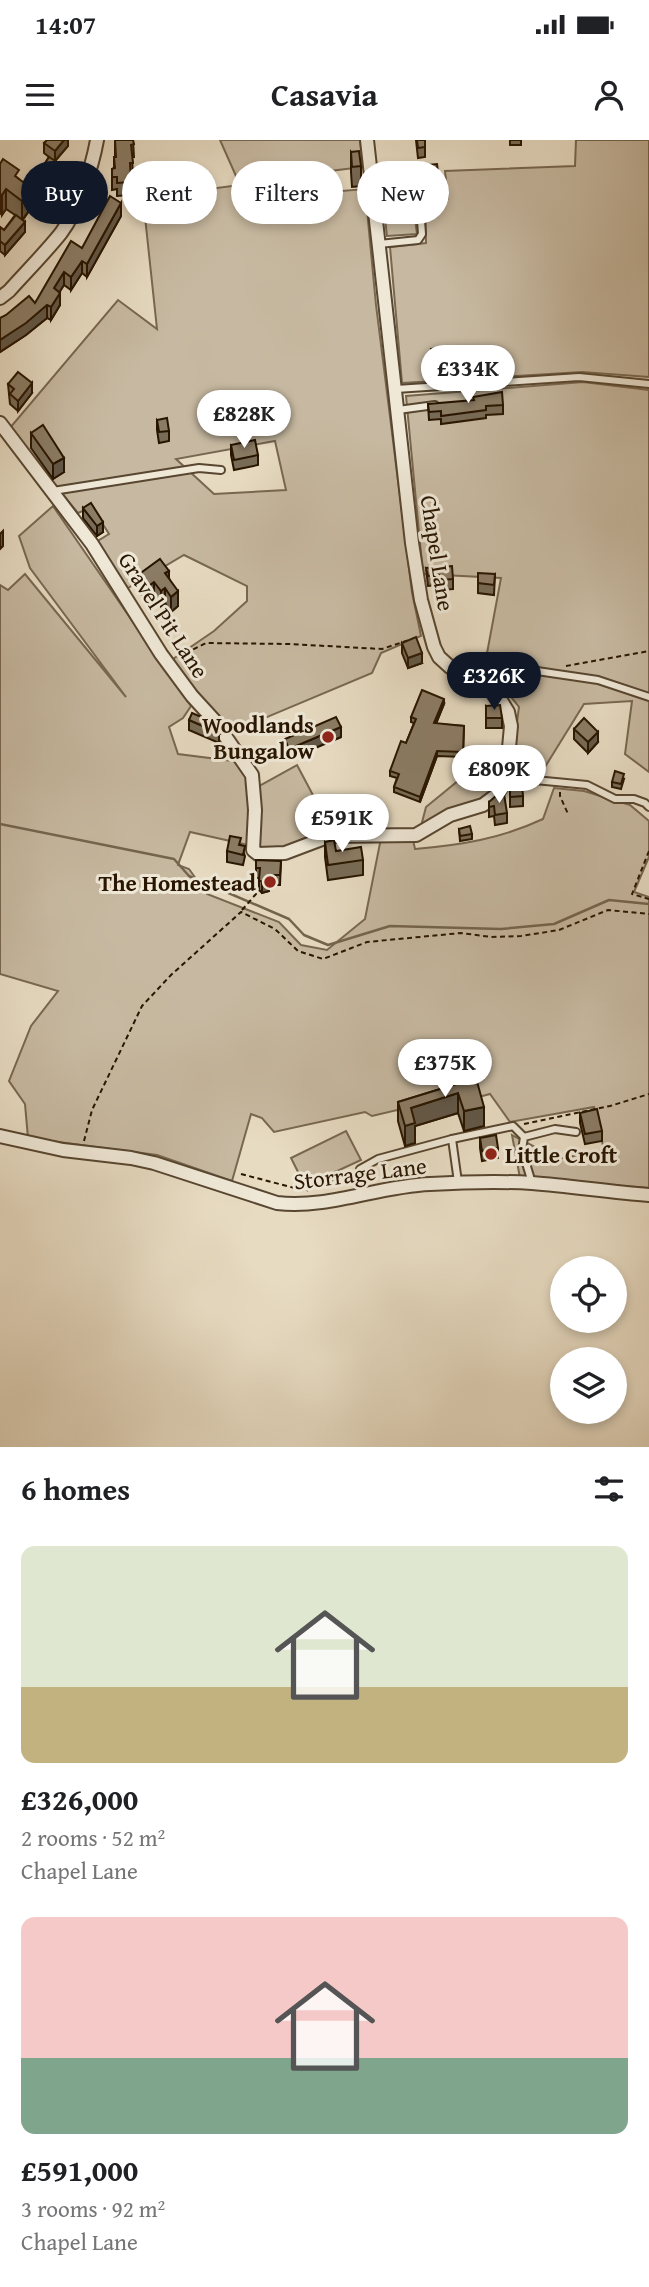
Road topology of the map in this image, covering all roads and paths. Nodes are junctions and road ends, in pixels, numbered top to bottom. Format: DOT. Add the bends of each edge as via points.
graph roads {
  1 [pos="97,140"];
  2 [pos="367,140"];
  3 [pos="421,224"];
  4 [pos="379,244"];
  5 [pos="3,290"];
  6 [pos="649,384"];
  7 [pos="396,390"];
  8 [pos="448,403"];
  9 [pos="398,410"];
  10 [pos="2,431"];
  11 [pos="221,470"];
  12 [pos="51,491"];
  13 [pos="430,633"];
  14 [pos="649,650"];
  15 [pos="167,663"];
  16 [pos="562,667"];
  17 [pos="479,676"];
  18 [pos="649,697"];
  19 [pos="503,776"];
  20 [pos="561,784"];
  21 [pos="649,807"];
  22 [pos="568,814"];
  23 [pos="255,848"];
  24 [pos="649,851"];
  25 [pos="649,899"];
  26 [pos="241,912"];
  27 [pos="649,914"];
  28 [pos="649,1094"];
  29 [pos="513,1126"];
  30 [pos="576,1132"];
  31 [pos="0,1136"];
  32 [pos="524,1137"];
  33 [pos="452,1139"];
  34 [pos="82,1152"];
  35 [pos="360,1169"];
  36 [pos="241,1174"];
  37 [pos="459,1183"];
  38 [pos="532,1184"];
  39 [pos="649,1195"];
  1 -- 5 [label="street" via="81,192 62,231"];
  2 -- 4 [label="street, Chapel Lane"];
  3 -- 4 [label="lane" via="418,240"];
  4 -- 7 [label="street, Chapel Lane"];
  6 -- 7 [label="lane" via="579,377"];
  7 -- 9 [label="street, Chapel Lane"];
  8 -- 9 [label="lane"];
  9 -- 13 [label="street, Chapel Lane" via="412,543"];
  10 -- 12 [label="street, Gravel Pit Lane"];
  11 -- 12 [label="lane" via="200,468"];
  12 -- 15 [label="street, Gravel Pit Lane" via="92,544"];
  13 -- 15 [label="path" via="382,649 206,643"];
  13 -- 17 [label="street, Chapel Lane" via="443,662"];
  14 -- 16 [label="path"];
  15 -- 23 [label="street, Gravel Pit Lane" via="252,775"];
  17 -- 18 [label="lane" via="537,671 598,680"];
  17 -- 19 [label="street, Chapel Lane" via="497,694 510,720"];
  19 -- 20 [label="lane"];
  19 -- 23 [label="street, Chapel Lane" via="495,796 483,805 450,815 416,835 330,836 285,853"];
  20 -- 21 [label="lane" via="587,785 615,799 634,799"];
  20 -- 22 [label="path" via="560,796"];
  23 -- 26 [label="path" via="256,894"];
  24 -- 25 [label="path" via="632,894"];
  26 -- 27 [label="path" via="275,929 298,951 323,960 367,942 461,933 521,936 559,930 608,910"];
  26 -- 34 [label="path" via="142,1006 92,1110"];
  28 -- 29 [label="path"];
  29 -- 32 [label="lane"];
  29 -- 33 [label="lane"];
  30 -- 32 [label="lane" via="555,1129"];
  31 -- 34 [label="street, Storrage Lane"];
  32 -- 38 [label="lane" via="522,1150"];
  33 -- 35 [label="lane" via="378,1159"];
  33 -- 37 [label="lane"];
  34 -- 37 [label="street, Storrage Lane" via="154,1163 293,1205 409,1185"];
  35 -- 36 [label="path" via="306,1191"];
  37 -- 38 [label="street, Storrage Lane"];
  38 -- 39 [label="street, Storrage Lane"];
}
